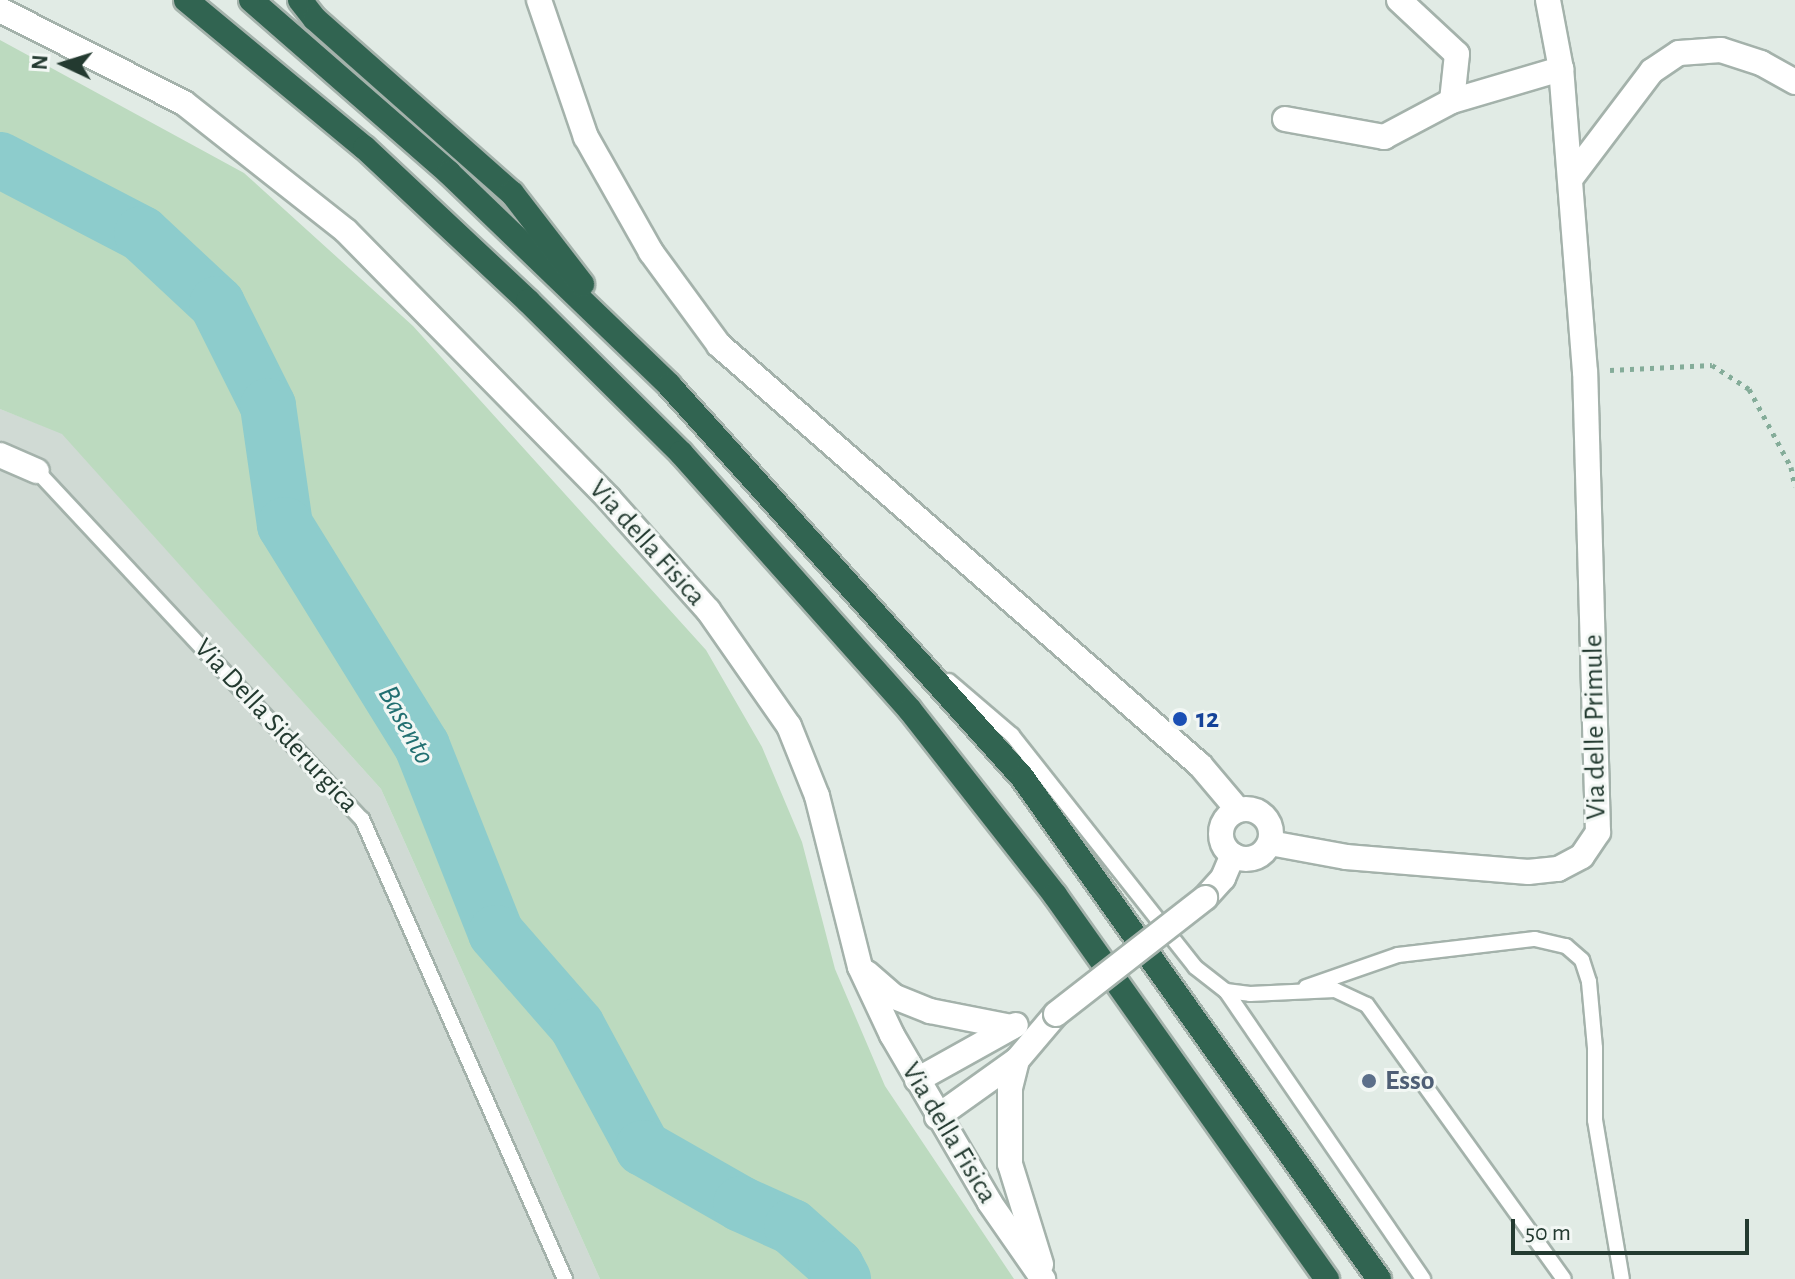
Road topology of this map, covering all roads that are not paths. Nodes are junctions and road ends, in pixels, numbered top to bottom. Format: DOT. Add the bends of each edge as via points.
graph roads {
  1 [pos="186,0"];
  2 [pos="251,0"];
  3 [pos="300,0"];
  4 [pos="539,0"];
  5 [pos="1399,0"];
  6 [pos="1548,0"];
  7 [pos="0,10"];
  8 [pos="1561,69"];
  9 [pos="1795,82"];
  10 [pos="1452,101"];
  11 [pos="1285,119"];
  12 [pos="1571,178"];
  13 [pos="633,349"];
  14 [pos="0,455"];
  15 [pos="37,471"];
  16 [pos="895,636"];
  17 [pos="1238,810"];
  18 [pos="1270,843"];
  19 [pos="1233,855"];
  20 [pos="860,967"];
  21 [pos="1226,991"];
  22 [pos="1288,994"];
  23 [pos="1056,1014"];
  24 [pos="1011,1027"];
  25 [pos="1017,1060"];
  26 [pos="917,1080"];
  27 [pos="937,1117"];
  28 [pos="565,1279"];
  29 [pos="1045,1279"];
  30 [pos="1327,1279"];
  31 [pos="1379,1279"];
  32 [pos="1423,1279"];
  33 [pos="1564,1279"];
  34 [pos="1622,1279"];
  1 -- 30 [label="highway" via="365,148 692,465 910,710 1055,895"];
  2 -- 13 [label="highway" via="449,173"];
  3 -- 13 [label="highway" via="512,193"];
  4 -- 17 [label="street" via="586,137 651,252 719,345 1200,765"];
  5 -- 10 [label="street" via="1457,54"];
  6 -- 8 [label="street, Via delle Primule"];
  7 -- 20 [label="street, Via della Fisica" via="184,103 287,182 346,231 609,499 708,610 789,726 817,796"];
  8 -- 10 [label="street"];
  8 -- 12 [label="street, Via delle Primule"];
  9 -- 12 [label="street" via="1721,50 1679,53 1652,71"];
  10 -- 11 [label="street" via="1384,137"];
  12 -- 18 [label="street, Via delle Primule" via="1585,372 1598,832 1582,856 1558,869 1528,872 1346,857"];
  13 -- 16 [label="highway"];
  14 -- 15 [label="street, Via Della Siderurgica"];
  15 -- 28 [label="lane, Via Della Siderurgica" via="362,819"];
  16 -- 21 [label="lane" via="1012,735 1195,967"];
  16 -- 31 [label="highway" via="1022,777"];
  17 -- 18 [label="street" via="1250,809 1268,821"];
  17 -- 19 [label="street" via="1228,816 1221,837"];
  18 -- 19 [label="street" via="1254,858"];
  19 -- 23 [label="street, bridge" via="1223,878 1205,898"];
  20 -- 24 [label="street" via="895,997 930,1011"];
  20 -- 26 [label="street, Via della Fisica"];
  21 -- 22 [label="lane"];
  21 -- 32 [label="lane"];
  22 -- 33 [label="lane" via="1335,990 1367,1005"];
  22 -- 34 [label="lane" via="1398,955 1535,939 1566,946 1582,960 1589,982 1595,1120"];
  23 -- 24 [label="street"];
  23 -- 25 [label="street"];
  24 -- 26 [label="street"];
  25 -- 27 [label="street"];
  25 -- 29 [label="street" via="1010,1088 1010,1164"];
  26 -- 27 [label="street, Via della Fisica"];
  27 -- 29 [label="street, Via della Fisica"];
}
